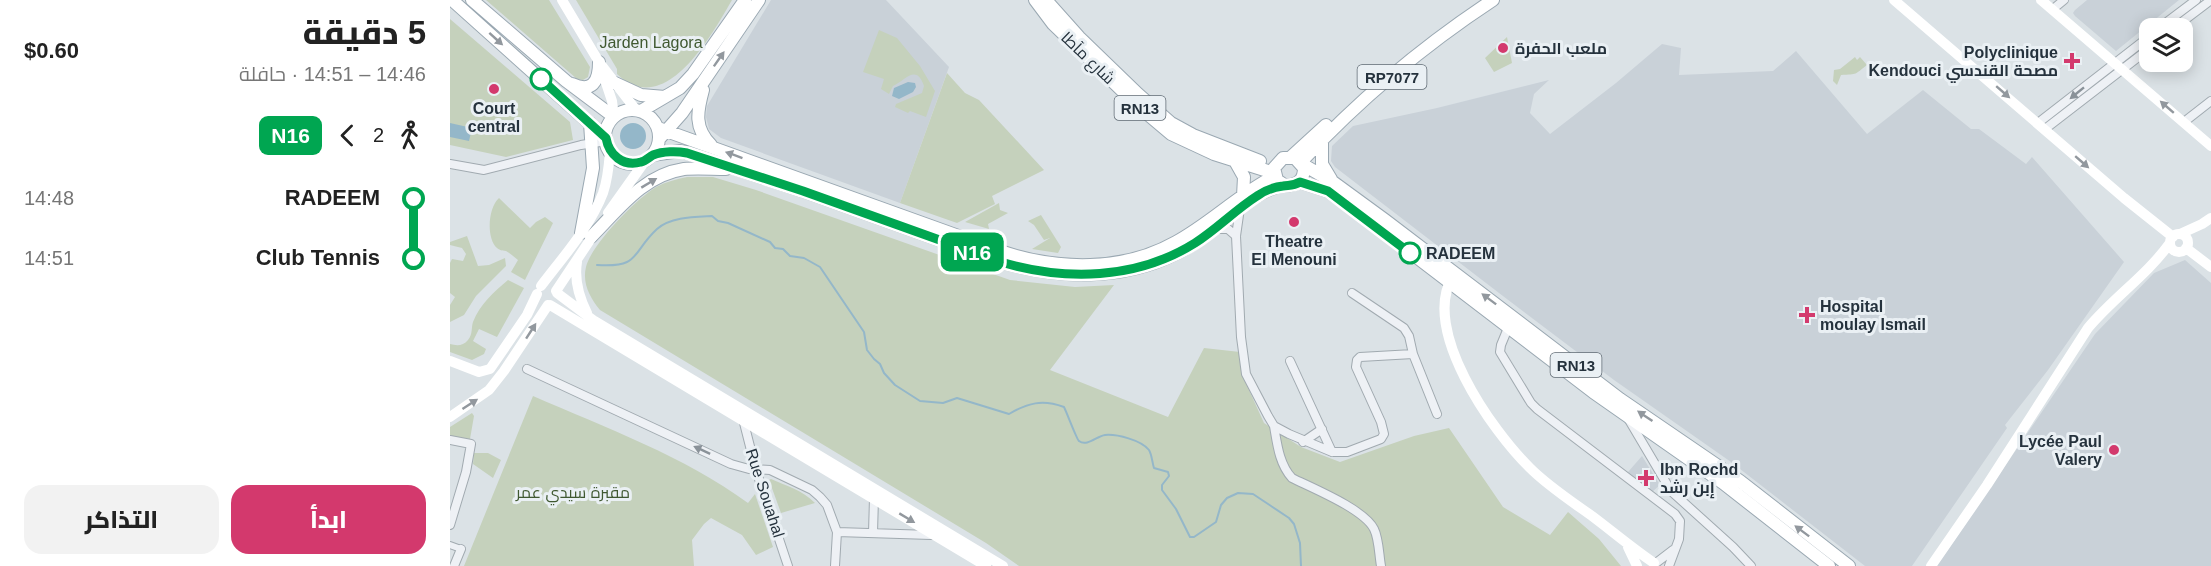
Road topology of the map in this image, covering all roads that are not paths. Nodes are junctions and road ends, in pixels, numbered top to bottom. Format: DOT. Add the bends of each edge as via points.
graph roads {
  1 [pos="452,0"];
  2 [pos="472,0"];
  3 [pos="562,0"];
  4 [pos="745,0"];
  5 [pos="759,0"];
  6 [pos="1035,0"];
  7 [pos="1046,0"];
  8 [pos="1481,0"];
  9 [pos="1493,0"];
  10 [pos="2041,0"];
  11 [pos="2064,0"];
  12 [pos="2196,0"];
  13 [pos="2211,0"];
  14 [pos="1901,2"];
  15 [pos="2053,9"];
  16 [pos="2172,18"];
  17 [pos="2187,18"];
  18 [pos="2139,46"];
  19 [pos="2139,54"];
  20 [pos="598,62"];
  21 [pos="2119,65"];
  22 [pos="705,80"];
  23 [pos="566,81"];
  24 [pos="615,83"];
  25 [pos="667,98"];
  26 [pos="2211,101"];
  27 [pos="638,111"];
  28 [pos="614,117"];
  29 [pos="2184,122"];
  30 [pos="590,123"];
  31 [pos="2042,126"];
  32 [pos="661,132"];
  33 [pos="1322,140"];
  34 [pos="592,143"];
  35 [pos="607,144"];
  36 [pos="2211,146"];
  37 [pos="714,148"];
  38 [pos="648,158"];
  39 [pos="1235,160"];
  40 [pos="1298,161"];
  41 [pos="450,164"];
  42 [pos="736,169"];
  43 [pos="1275,171"];
  44 [pos="1300,182"];
  45 [pos="1333,182"];
  46 [pos="1284,186"];
  47 [pos="1243,196"];
  48 [pos="1240,208"];
  49 [pos="2207,221"];
  50 [pos="1213,229"];
  51 [pos="586,235"];
  52 [pos="1236,236"];
  53 [pos="2178,243"];
  54 [pos="577,258"];
  55 [pos="2211,267"];
  56 [pos="1451,278"];
  57 [pos="539,290"];
  58 [pos="557,292"];
  59 [pos="1352,293"];
  60 [pos="549,305"];
  61 [pos="593,320"];
  62 [pos="1508,328"];
  63 [pos="1413,354"];
  64 [pos="450,361"];
  65 [pos="1290,361"];
  66 [pos="511,362"];
  67 [pos="483,373"];
  68 [pos="489,390"];
  69 [pos="1437,414"];
  70 [pos="450,417"];
  71 [pos="1626,417"];
  72 [pos="743,419"];
  73 [pos="1274,426"];
  74 [pos="1322,429"];
  75 [pos="450,440"];
  76 [pos="1303,442"];
  77 [pos="1332,452"];
  78 [pos="756,470"];
  79 [pos="1671,491"];
  80 [pos="873,498"];
  81 [pos="1659,503"];
  82 [pos="450,525"];
  83 [pos="837,532"];
  84 [pos="873,533"];
  85 [pos="934,535"];
  86 [pos="1626,544"];
  87 [pos="450,545"];
  88 [pos="461,549"];
  89 [pos="1674,549"];
  90 [pos="1653,564"];
  91 [pos="454,566"];
  92 [pos="788,566"];
  93 [pos="835,566"];
  94 [pos="986,566"];
  95 [pos="1003,566"];
  96 [pos="1380,566"];
  97 [pos="1637,566"];
  98 [pos="1669,566"];
  99 [pos="1751,566"];
  100 [pos="1829,566"];
  101 [pos="1849,566"];
  102 [pos="1931,566"];
  1 -- 30 [label="main road, one-way"];
  2 -- 23 [label="main road"];
  3 -- 20 [label="main road"];
  4 -- 25 [label="main road" via="708,57"];
  22 -- 5 [label="main road, one-way"];
  6 -- 39 [label="main road, شارع مآطا / RN13" via="1053,24 1171,134"];
  7 -- 43 [label="main road, RN13" via="1079,37 1171,123 1266,162"];
  8 -- 40 [label="main road, RP7077" via="1410,52"];
  9 -- 33 [label="main road, RP7077" via="1424,50"];
  10 -- 15 [label="main road"];
  11 -- 15 [label="street"];
  12 -- 16 [label="street"];
  13 -- 17 [label="street"];
  14 -- 31 [label="main road, one-way"];
  15 -- 21 [label="main road"];
  18 -- 21 [label="street"];
  19 -- 21 [label="street"];
  20 -- 23 [label="main road" via="598,77 592,85 583,88"];
  20 -- 24 [label="main road"];
  20 -- 28 [label="main road"];
  29 -- 21 [label="main road, one-way"];
  21 -- 31 [label="street"];
  22 -- 32 [label="main road" via="682,113"];
  22 -- 37 [label="main road" via="698,128"];
  23 -- 28 [label="main road"];
  24 -- 25 [label="main road" via="641,95"];
  24 -- 27 [label="main road"];
  25 -- 27 [label="main road"];
  26 -- 29 [label="street"];
  27 -- 28 [label="main road"];
  27 -- 32 [label="main road" via="654,121"];
  28 -- 35 [label="main road" via="607,129"];
  29 -- 36 [label="main road"];
  30 -- 34 [label="main road"];
  30 -- 35 [label="main road"];
  31 -- 53 [label="main road, one-way"];
  32 -- 37 [label="main road"];
  32 -- 38 [label="main road"];
  33 -- 40 [label="main road, RP7077"];
  33 -- 45 [label="main road" via="1322,164"];
  34 -- 35 [label="street"];
  34 -- 41 [label="street" via="484,170"];
  34 -- 51 [label="main road"];
  35 -- 38 [label="main road" via="622,161"];
  35 -- 51 [label="main road" via="604,191"];
  47 -- 37 [label="main road, one-way" via="1164,248 1114,263 1063,265 1012,255"];
  38 -- 42 [label="main road" via="680,151"];
  38 -- 51 [label="main road"];
  39 -- 43 [label="main road, شارع مآطا / RN13"];
  39 -- 47 [label="main road" via="1244,177"];
  40 -- 43 [label="main road" via="1283,158"];
  40 -- 44 [label="main road" via="1304,173"];
  40 -- 45 [label="main road, RN13"];
  42 -- 50 [label="main road" via="1001,262 1044,273 1119,272 1178,252"];
  51 -- 42 [label="main road, one-way" via="660,176 682,170"];
  43 -- 46 [label="main road"];
  43 -- 47 [label="main road"];
  44 -- 46 [label="main road"];
  44 -- 56 [label="main road, RN13" via="1328,191"];
  45 -- 56 [label="main road, RN13"];
  46 -- 48 [label="main road" via="1263,192"];
  48 -- 50 [label="main road"];
  48 -- 52 [label="street"];
  49 -- 53 [label="main road"];
  50 -- 52 [label="street" via="1223,228"];
  51 -- 54 [label="main road"];
  51 -- 57 [label="main road" via="566,253"];
  52 -- 73 [label="street" via="1246,374"];
  53 -- 55 [label="main road"];
  53 -- 102 [label="main road" via="2088,328"];
  54 -- 58 [label="main road"];
  54 -- 61 [label="main road" via="578,291"];
  56 -- 62 [label="main road, RN13"];
  56 -- 86 [label="main road" via="1443,314 1446,331 1462,372 1489,417 1531,469"];
  101 -- 56 [label="main road, RN13, one-way" via="1740,481"];
  57 -- 58 [label="main road" via="552,286"];
  57 -- 60 [label="main road" via="540,302"];
  57 -- 67 [label="main road" via="501,354"];
  58 -- 60 [label="main road" via="557,299"];
  58 -- 61 [label="main road"];
  59 -- 63 [label="street" via="1404,328"];
  66 -- 60 [label="main road, one-way"];
  60 -- 72 [label="main road"];
  61 -- 95 [label="main road"];
  62 -- 71 [label="main road, RN13"];
  62 -- 81 [label="street" via="1500,352 1531,403"];
  63 -- 69 [label="street"];
  63 -- 77 [label="street" via="1359,357 1356,368 1384,434 1374,443 1347,452"];
  64 -- 67 [label="main road"];
  65 -- 74 [label="street"];
  66 -- 68 [label="main road"];
  78 -- 66 [label="street, one-way" via="731,464"];
  67 -- 68 [label="main road"];
  70 -- 68 [label="main road, one-way"];
  71 -- 79 [label="street"];
  71 -- 100 [label="main road, RN13" via="1723,483"];
  72 -- 78 [label="street, Rue Souahal"];
  72 -- 80 [label="main road"];
  73 -- 76 [label="street"];
  73 -- 96 [label="street" via="1286,472 1368,521 1375,531"];
  74 -- 76 [label="street"];
  74 -- 77 [label="street"];
  75 -- 82 [label="street" via="471,444"];
  76 -- 77 [label="street"];
  78 -- 83 [label="street" via="770,470 812,490 827,505"];
  78 -- 92 [label="street, Rue Souahal"];
  79 -- 81 [label="street"];
  79 -- 99 [label="street"];
  80 -- 84 [label="street"];
  80 -- 85 [label="main road, one-way"];
  81 -- 89 [label="street" via="1680,520"];
  83 -- 84 [label="street"];
  83 -- 93 [label="street"];
  84 -- 85 [label="street"];
  85 -- 94 [label="main road"];
  86 -- 90 [label="main road"];
  86 -- 97 [label="main road"];
  87 -- 88 [label="street"];
  88 -- 91 [label="street"];
  89 -- 90 [label="street"];
  89 -- 98 [label="street"];
}
